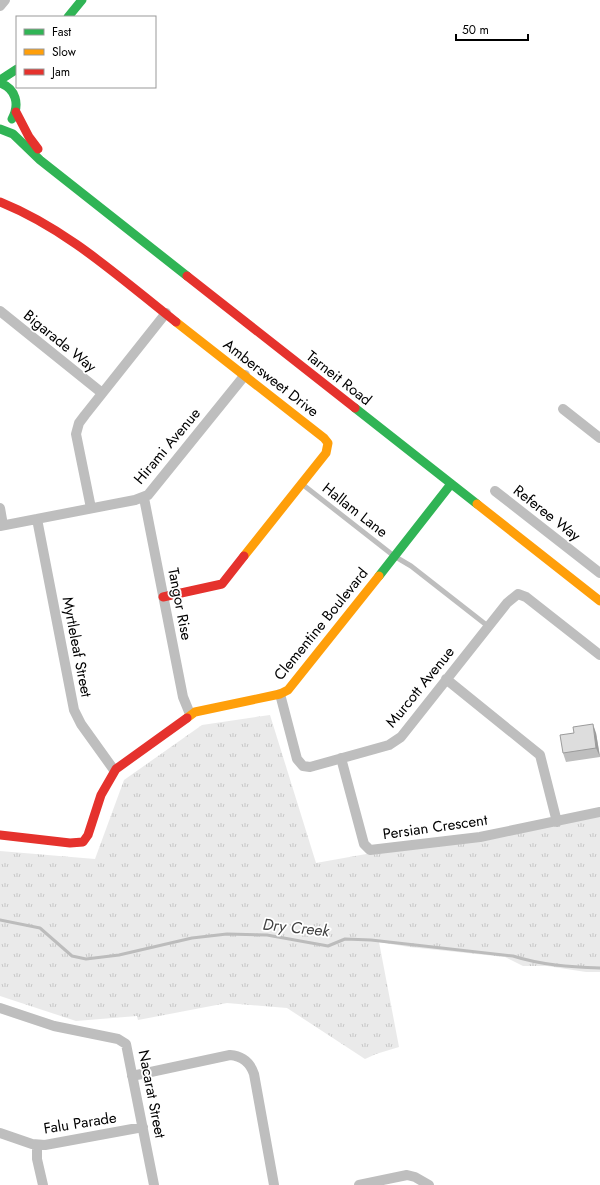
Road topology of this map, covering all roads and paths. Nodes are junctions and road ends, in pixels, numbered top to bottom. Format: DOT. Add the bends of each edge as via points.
graph roads {
  1 [pos="5,0"];
  2 [pos="82,0"];
  3 [pos="0,6"];
  4 [pos="69,16"];
  5 [pos="16,70"];
  6 [pos="0,82"];
  7 [pos="22,88"];
  8 [pos="17,109"];
  9 [pos="0,127"];
  10 [pos="61,177"];
  11 [pos="0,202"];
  12 [pos="0,311"];
  13 [pos="166,313"];
  14 [pos="245,375"];
  15 [pos="102,393"];
  16 [pos="563,408"];
  17 [pos="600,438"];
  18 [pos="302,483"];
  19 [pos="451,484"];
  20 [pos="494,491"];
  21 [pos="144,498"];
  22 [pos="0,508"];
  23 [pos="91,508"];
  24 [pos="37,518"];
  25 [pos="2,526"];
  26 [pos="394,556"];
  27 [pos="600,573"];
  28 [pos="163,597"];
  29 [pos="600,601"];
  30 [pos="489,627"];
  31 [pos="600,654"];
  32 [pos="446,680"];
  33 [pos="280,694"];
  34 [pos="190,714"];
  35 [pos="341,758"];
  36 [pos="114,770"];
  37 [pos="600,812"];
  38 [pos="557,822"];
  39 [pos="0,835"];
  40 [pos="0,1008"];
  41 [pos="132,1076"];
  42 [pos="143,1127"];
  43 [pos="0,1133"];
  44 [pos="37,1145"];
  45 [pos="43,1185"];
  46 [pos="154,1185"];
  47 [pos="274,1185"];
  48 [pos="359,1185"];
  49 [pos="429,1185"];
  1 -- 3 [label="street"];
  2 -- 4 [label="street"];
  5 -- 6 [label="street"];
  6 -- 8 [label="street, Tarneit Road" via="14,92"];
  7 -- 8 [label="street"];
  8 -- 9 [label="street" via="8,123"];
  8 -- 10 [label="street, Tarneit Road" via="29,137"];
  9 -- 10 [label="street, Tarneit Road" via="13,134"];
  10 -- 19 [label="street, Tarneit Road"];
  11 -- 13 [label="street, Ambersweet Drive" via="27,213 79,245"];
  12 -- 15 [label="street, Bigarade Way"];
  13 -- 14 [label="street, Ambersweet Drive"];
  13 -- 15 [label="street, Bigarade Way"];
  14 -- 18 [label="street, Ambersweet Drive" via="327,441 326,453"];
  14 -- 21 [label="street, Hirami Avenue" via="159,483"];
  15 -- 23 [label="street, Bigarade Way" via="77,428 76,434"];
  16 -- 17 [label="street"];
  18 -- 26 [label="lane, Hallam Lane"];
  18 -- 28 [label="street, Ambersweet Drive" via="222,584"];
  19 -- 26 [label="street, Clementine Boulevard"];
  19 -- 29 [label="street, Tarneit Road"];
  20 -- 27 [label="street, Referee Way"];
  21 -- 23 [label="street, Hirami Avenue"];
  21 -- 28 [label="street, Tangor Rise"];
  22 -- 25 [label="street"];
  23 -- 24 [label="street, Hirami Avenue"];
  24 -- 25 [label="street, Hirami Avenue"];
  24 -- 36 [label="street, Myrtleleaf Street" via="74,710"];
  26 -- 30 [label="lane, Hallam Lane" via="411,566"];
  26 -- 33 [label="street, Clementine Boulevard" via="297,680"];
  28 -- 34 [label="street, Tangor Rise" via="183,697"];
  30 -- 31 [label="street, Murcott Avenue" via="510,599 518,594 526,596"];
  30 -- 32 [label="street, Murcott Avenue"];
  32 -- 35 [label="street, Murcott Avenue" via="401,737 389,745"];
  32 -- 38 [label="street" via="540,755"];
  33 -- 34 [label="street, Clementine Boulevard"];
  33 -- 35 [label="street, Murcott Avenue" via="299,763 310,767"];
  34 -- 36 [label="street, Clementine Boulevard"];
  35 -- 38 [label="street, Persian Crescent" via="364,844 370,850 480,837"];
  36 -- 39 [label="street, Clementine Boulevard" via="83,842 70,843"];
  37 -- 38 [label="street, Persian Crescent"];
  40 -- 41 [label="street, Nacarat Street" via="54,1026 121,1040 128,1047"];
  41 -- 42 [label="street, Nacarat Street"];
  41 -- 47 [label="street" via="230,1055 245,1060 252,1066 254,1074"];
  42 -- 44 [label="street, Falu Parade"];
  42 -- 46 [label="street, Nacarat Street"];
  43 -- 44 [label="street, Falu Parade"];
  44 -- 45 [label="street"];
  48 -- 49 [label="street" via="407,1175"];
}
